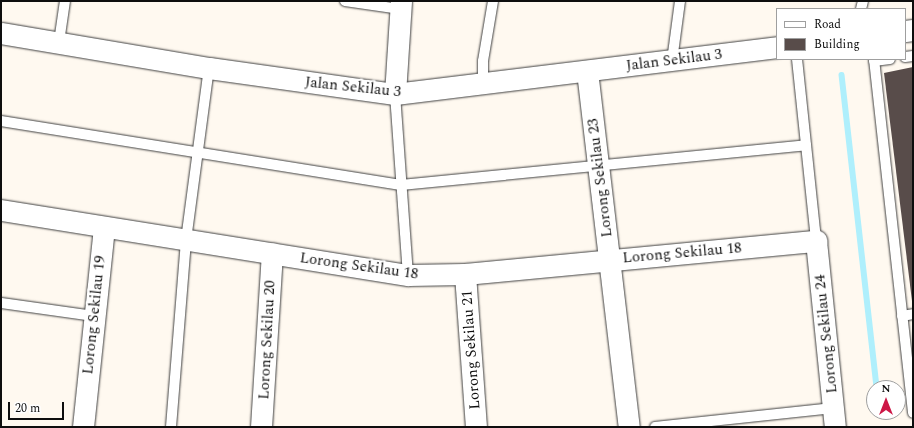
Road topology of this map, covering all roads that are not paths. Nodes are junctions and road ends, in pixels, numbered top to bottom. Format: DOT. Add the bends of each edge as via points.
graph roads {
  1 [pos="65,1"];
  2 [pos="345,1"];
  3 [pos="492,1"];
  4 [pos="680,1"];
  5 [pos="400,5"];
  6 [pos="1,33"];
  7 [pos="59,42"];
  8 [pos="776,47"];
  9 [pos="797,60"];
  10 [pos="874,60"];
  11 [pos="672,61"];
  12 [pos="209,68"];
  13 [pos="587,71"];
  14 [pos="483,84"];
  15 [pos="395,94"];
  16 [pos="1,121"];
  17 [pos="806,145"];
  18 [pos="198,152"];
  19 [pos="598,166"];
  20 [pos="401,185"];
  21 [pos="1,210"];
  22 [pos="104,226"];
  23 [pos="186,240"];
  24 [pos="816,241"];
  25 [pos="272,253"];
  26 [pos="609,260"];
  27 [pos="465,274"];
  28 [pos="408,275"];
  29 [pos="1,303"];
  30 [pos="913,314"];
  31 [pos="94,316"];
  32 [pos="902,316"];
  33 [pos="913,413"];
  34 [pos="834,417"];
  35 [pos="83,427"];
  36 [pos="171,427"];
  37 [pos="261,427"];
  38 [pos="476,427"];
  39 [pos="629,427"];
  40 [pos="655,427"];
  1 -- 7 [label="lane"];
  2 -- 5 [label="lane"];
  3 -- 14 [label="lane" via="483,61"];
  4 -- 11 [label="lane"];
  5 -- 15 [label="street"];
  6 -- 7 [label="street, Jalan Sekilau 3"];
  7 -- 12 [label="street, Jalan Sekilau 3"];
  8 -- 11 [label="street, Jalan Sekilau 3"];
  9 -- 17 [label="lane"];
  10 -- 32 [label="lane"];
  11 -- 13 [label="street, Jalan Sekilau 3"];
  12 -- 15 [label="street, Jalan Sekilau 3"];
  12 -- 18 [label="lane"];
  13 -- 14 [label="street, Jalan Sekilau 3"];
  13 -- 19 [label="street, Lorong Sekilau 23"];
  14 -- 15 [label="street, Jalan Sekilau 3"];
  15 -- 20 [label="lane"];
  16 -- 18 [label="lane"];
  17 -- 19 [label="lane"];
  17 -- 24 [label="lane"];
  18 -- 20 [label="lane"];
  18 -- 23 [label="lane"];
  19 -- 20 [label="lane"];
  19 -- 26 [label="street, Lorong Sekilau 23"];
  20 -- 28 [label="lane"];
  21 -- 22 [label="street, Lorong Sekilau 18"];
  22 -- 23 [label="street, Lorong Sekilau 18"];
  22 -- 31 [label="street, Lorong Sekilau 19"];
  23 -- 25 [label="street, Lorong Sekilau 18"];
  23 -- 36 [label="lane"];
  24 -- 26 [label="street, Lorong Sekilau 18"];
  24 -- 34 [label="street, Lorong Sekilau 24"];
  25 -- 28 [label="street, Lorong Sekilau 18"];
  25 -- 37 [label="street, Lorong Sekilau 20"];
  26 -- 27 [label="street, Lorong Sekilau 18"];
  26 -- 39 [label="street, Lorong Sekilau 23"];
  27 -- 28 [label="street, Lorong Sekilau 18"];
  27 -- 38 [label="street, Lorong Sekilau 21"];
  29 -- 31 [label="lane"];
  30 -- 32 [label="lane"];
  31 -- 35 [label="street, Lorong Sekilau 19"];
  32 -- 33 [label="lane"];
  34 -- 40 [label="lane"];
}
